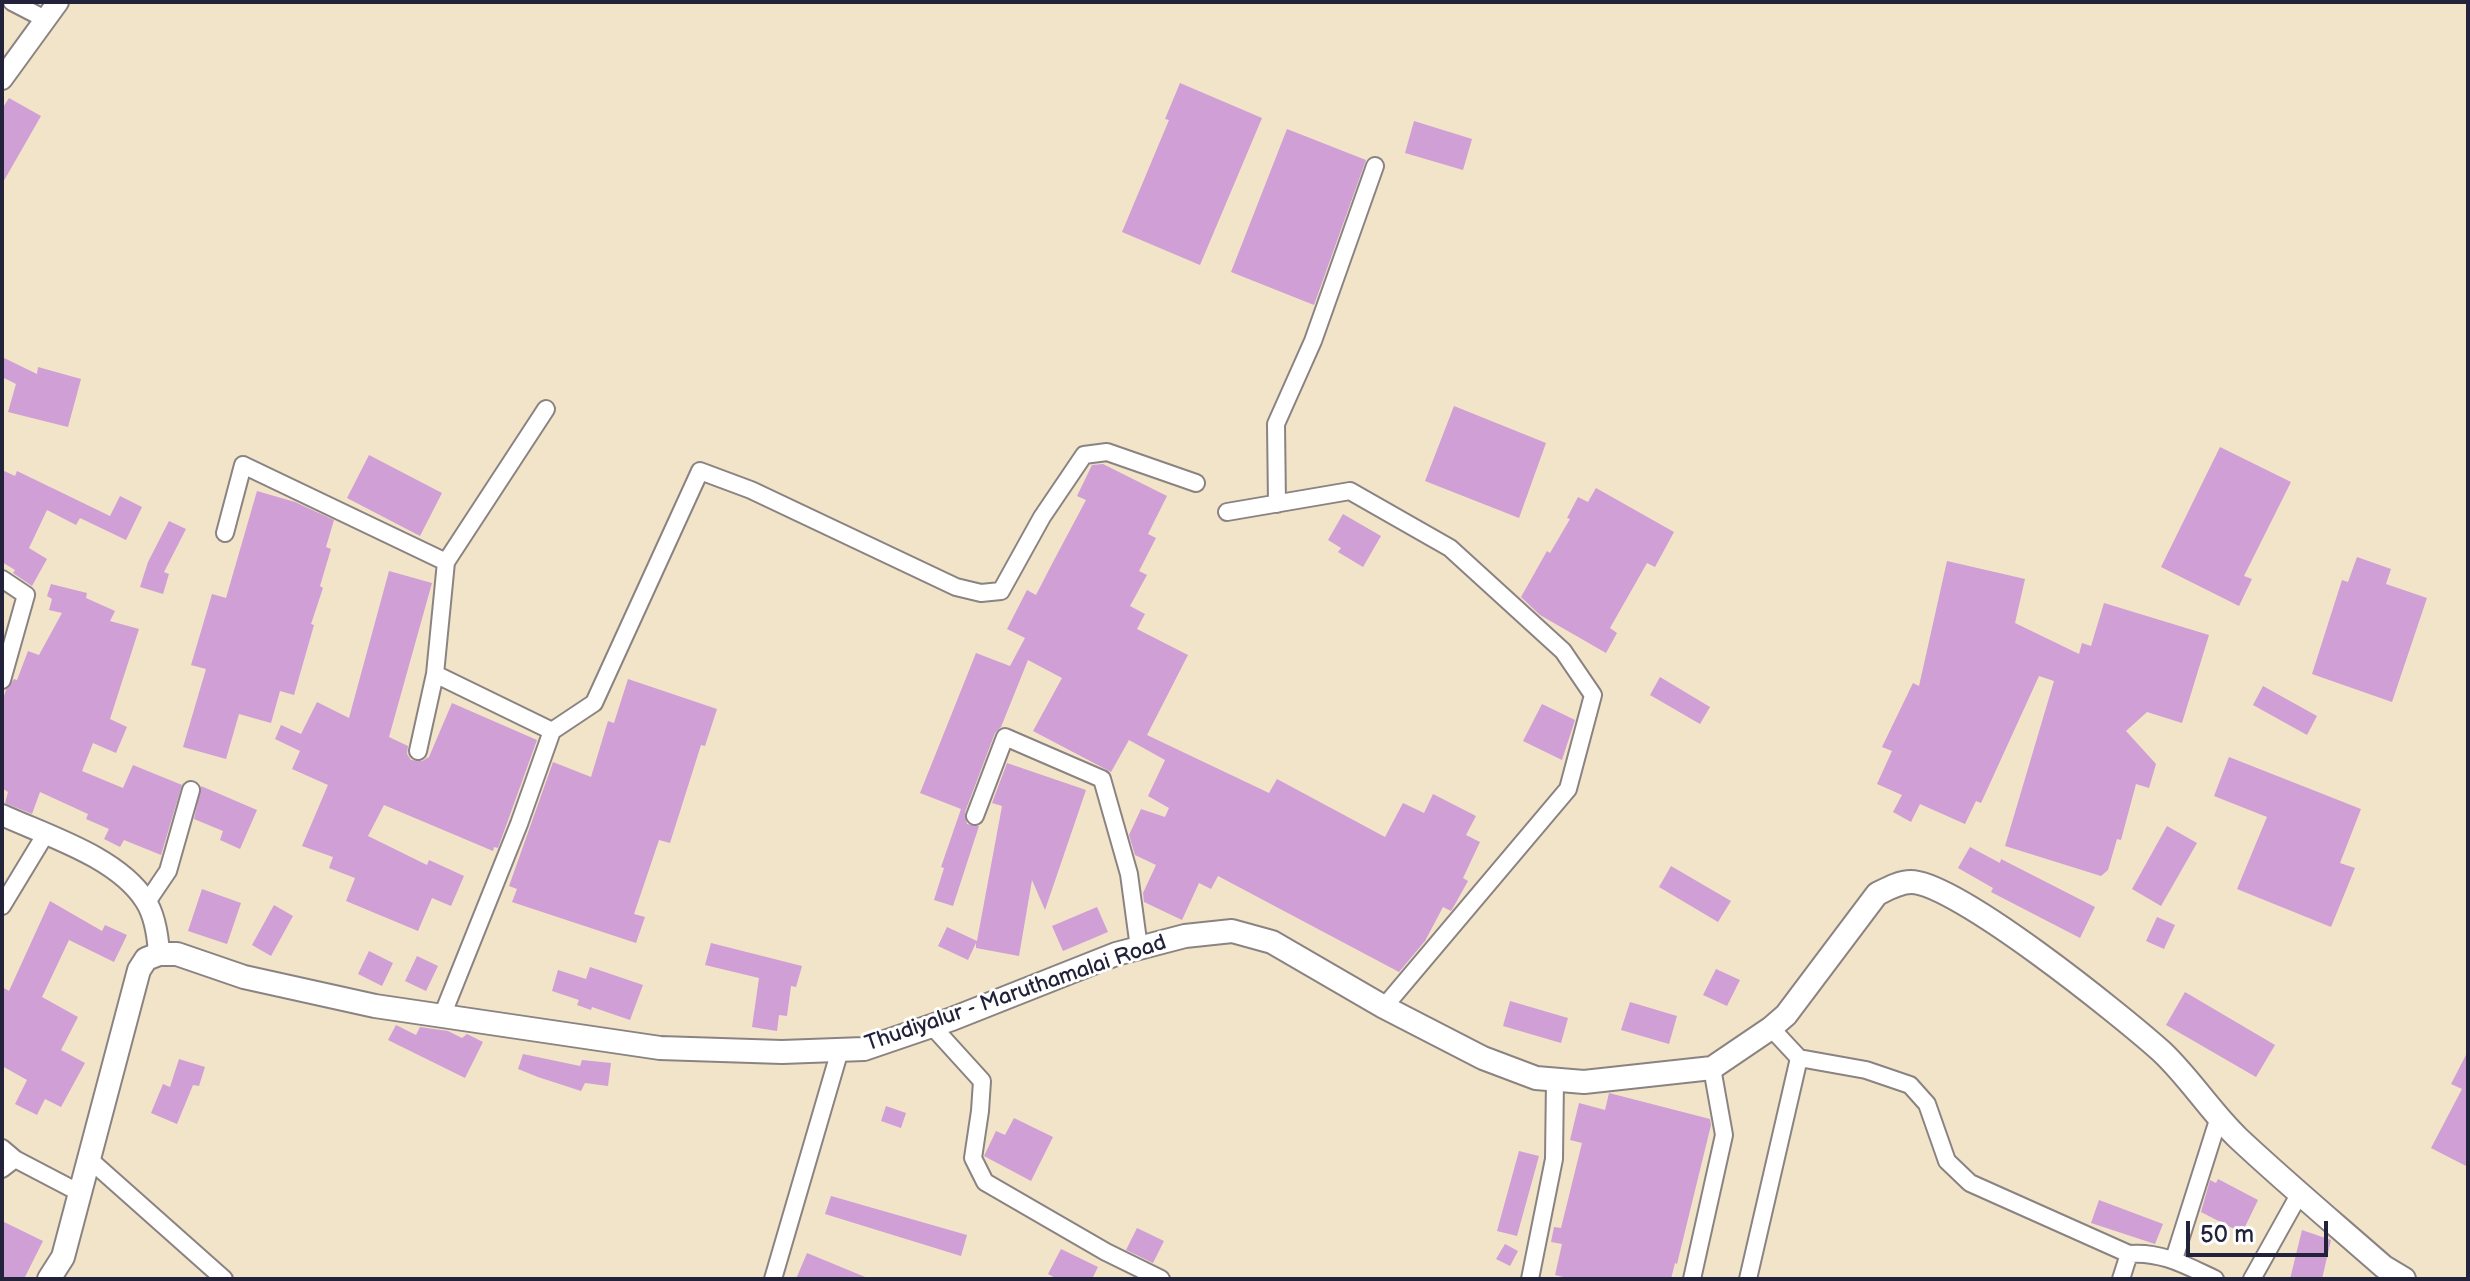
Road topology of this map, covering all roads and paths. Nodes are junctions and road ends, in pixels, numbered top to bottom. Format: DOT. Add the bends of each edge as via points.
graph roads {
  1 [pos="12,2"];
  2 [pos="52,10"];
  3 [pos="2,79"];
  4 [pos="1375,166"];
  5 [pos="546,409"];
  6 [pos="1196,483"];
  7 [pos="1277,504"];
  8 [pos="1227,512"];
  9 [pos="225,533"];
  10 [pos="446,562"];
  11 [pos="2,579"];
  12 [pos="435,674"];
  13 [pos="2,680"];
  14 [pos="552,731"];
  15 [pos="418,751"];
  16 [pos="191,790"];
  17 [pos="2,815"];
  18 [pos="975,816"];
  19 [pos="45,835"];
  20 [pos="147,902"];
  21 [pos="2,906"];
  22 [pos="1139,948"];
  23 [pos="159,954"];
  24 [pos="1384,1007"];
  25 [pos="442,1016"];
  26 [pos="932,1026"];
  27 [pos="1771,1028"];
  28 [pos="840,1050"];
  29 [pos="1799,1058"];
  30 [pos="1712,1068"];
  31 [pos="1555,1079"];
  32 [pos="2219,1117"];
  33 [pos="6,1159"];
  34 [pos="89,1159"];
  35 [pos="80,1193"];
  36 [pos="2300,1193"];
  37 [pos="2129,1254"];
  38 [pos="2174,1259"];
  39 [pos="49,1279"];
  40 [pos="224,1279"];
  41 [pos="773,1279"];
  42 [pos="1161,1279"];
  43 [pos="1530,1279"];
  44 [pos="1692,1279"];
  45 [pos="1748,1279"];
  46 [pos="2121,1279"];
  47 [pos="2215,1279"];
  48 [pos="2252,1279"];
  49 [pos="2404,1279"];
  1 -- 2 [label="street"];
  2 -- 3 [label="street"];
  4 -- 7 [label="street" via="1313,341 1276,424"];
  5 -- 10 [label="street"];
  6 -- 14 [label="street" via="1107,452 1084,455 1001,591 981,593 956,587 700,471 594,703"];
  7 -- 8 [label="street"];
  7 -- 24 [label="street" via="1350,491 1450,548 1563,651 1593,695 1568,789"];
  9 -- 10 [label="street" via="243,465"];
  10 -- 12 [label="street"];
  11 -- 13 [label="street" via="26,595"];
  12 -- 14 [label="street"];
  12 -- 15 [label="street"];
  14 -- 25 [label="street"];
  16 -- 20 [label="street" via="168,871"];
  17 -- 19 [label="street"];
  18 -- 22 [label="street" via="1005,737 1102,779 1129,874"];
  19 -- 20 [label="street" via="105,863"];
  19 -- 21 [label="street"];
  20 -- 23 [label="street"];
  22 -- 24 [label="main road, Thudiyalur - Maruthamalai Road" via="1232,931 1272,942"];
  22 -- 26 [label="main road, Thudiyalur - Maruthamalai Road"];
  23 -- 25 [label="main road, Thudiyalur - Maruthamalai Road" via="177,954 244,977 375,1006"];
  23 -- 34 [label="main road" via="146,959 139,970"];
  24 -- 31 [label="main road, Thudiyalur - Maruthamalai Road" via="1483,1058 1536,1078"];
  25 -- 28 [label="main road, Thudiyalur - Maruthamalai Road" via="660,1048"];
  26 -- 28 [label="main road, Thudiyalur - Maruthamalai Road" via="864,1049"];
  26 -- 42 [label="street" via="982,1081 973,1158 985,1182"];
  27 -- 29 [label="street"];
  27 -- 30 [label="main road, Thudiyalur - Maruthamalai Road"];
  27 -- 32 [label="main road, Thudiyalur - Maruthamalai Road" via="1877,894 1909,881 1925,884 1980,913 2078,984 2163,1052"];
  28 -- 41 [label="street"];
  29 -- 37 [label="street" via="1866,1070 1910,1085 1927,1104 1947,1161 1970,1183"];
  29 -- 45 [label="street"];
  30 -- 31 [label="main road, Thudiyalur - Maruthamalai Road" via="1584,1082"];
  30 -- 44 [label="street" via="1724,1135"];
  31 -- 43 [label="street" via="1554,1159"];
  32 -- 36 [label="main road, Thudiyalur - Maruthamalai Road"];
  32 -- 38 [label="street"];
  33 -- 35 [label="street"];
  34 -- 35 [label="main road"];
  34 -- 40 [label="street"];
  35 -- 39 [label="main road" via="63,1257"];
  36 -- 48 [label="street"];
  36 -- 49 [label="main road, Thudiyalur - Maruthamalai Road"];
  37 -- 38 [label="street"];
  37 -- 46 [label="street"];
  38 -- 47 [label="street"];
}
